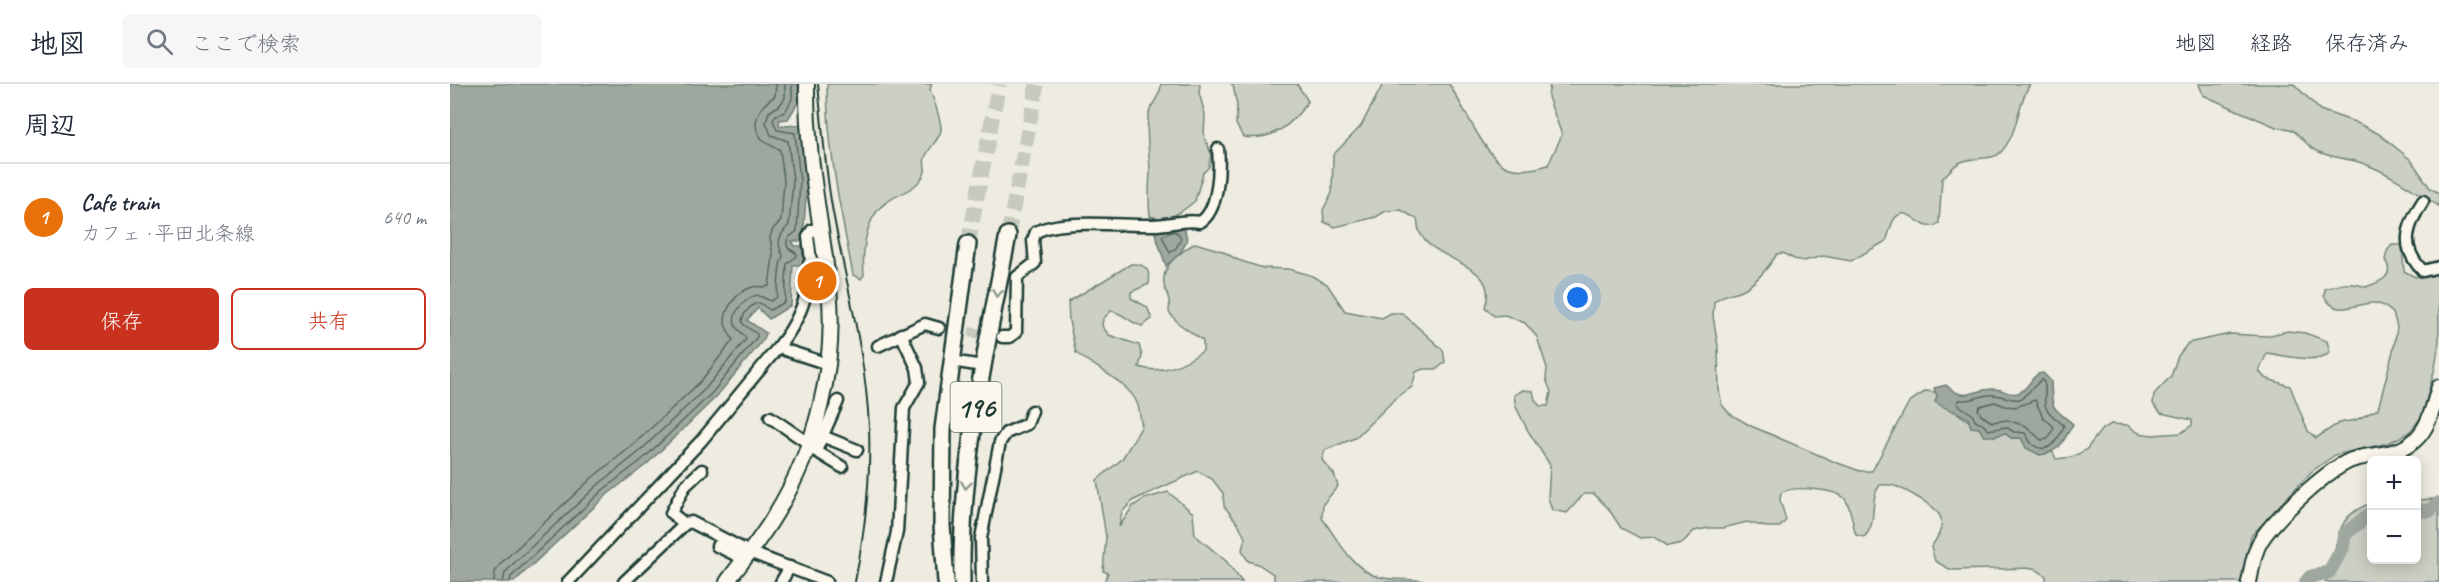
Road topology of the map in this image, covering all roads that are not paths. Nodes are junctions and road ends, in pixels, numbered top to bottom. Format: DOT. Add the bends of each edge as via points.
graph roads {
  1 [pos="807,84"];
  2 [pos="1218,148"];
  3 [pos="2423,201"];
  4 [pos="820,228"];
  5 [pos="1008,235"];
  6 [pos="968,244"];
  7 [pos="811,260"];
  8 [pos="825,263"];
  9 [pos="2439,267"];
  10 [pos="939,328"];
  11 [pos="901,334"];
  12 [pos="1002,337"];
  13 [pos="878,346"];
  14 [pos="785,350"];
  15 [pos="951,361"];
  16 [pos="828,364"];
  17 [pos="982,366"];
  18 [pos="2439,387"];
  19 [pos="838,402"];
  20 [pos="1032,411"];
  21 [pos="770,417"];
  22 [pos="822,436"];
  23 [pos="810,447"];
  24 [pos="857,450"];
  25 [pos="842,467"];
  26 [pos="702,470"];
  27 [pos="685,524"];
  28 [pos="717,546"];
  29 [pos="746,556"];
  30 [pos="790,567"];
  31 [pos="630,580"];
  32 [pos="568,582"];
  33 [pos="727,582"];
  34 [pos="782,582"];
  35 [pos="827,582"];
  36 [pos="886,582"];
  37 [pos="946,582"];
  38 [pos="962,582"];
  39 [pos="982,582"];
  40 [pos="2249,582"];
  1 -- 4 [label="main road" via="811,170"];
  2 -- 12 [label="street" via="1219,182 1208,215 1200,222 1064,226 1036,232 1035,263 1017,277 1017,332"];
  3 -- 9 [label="street" via="2408,228 2409,247 2422,271"];
  4 -- 7 [label="street" via="809,232"];
  4 -- 8 [label="main road"];
  5 -- 17 [label="highway, 196, one-way"];
  6 -- 15 [label="highway, 196"];
  7 -- 8 [label="street"];
  7 -- 32 [label="street" via="802,310 792,330 701,441"];
  8 -- 16 [label="main road" via="829,291"];
  10 -- 11 [label="street" via="926,324"];
  11 -- 13 [label="street"];
  11 -- 36 [label="street" via="917,368 919,382 904,408 897,532"];
  14 -- 16 [label="street"];
  15 -- 17 [label="street"];
  15 -- 37 [label="highway, 196" via="943,429"];
  16 -- 23 [label="main road"];
  17 -- 38 [label="highway, 196, one-way" via="964,499"];
  18 -- 40 [label="main road" via="2426,428 2414,441 2393,453 2340,464 2277,521 2259,543"];
  19 -- 22 [label="street"];
  20 -- 39 [label="street" via="1027,424 1006,433 1000,442 981,538"];
  21 -- 23 [label="street"];
  22 -- 23 [label="street"];
  22 -- 24 [label="street"];
  23 -- 25 [label="street"];
  23 -- 29 [label="main road" via="775,516"];
  26 -- 27 [label="street" via="685,486 671,513"];
  27 -- 29 [label="street" via="691,522"];
  27 -- 31 [label="street"];
  28 -- 29 [label="street"];
  29 -- 30 [label="street"];
  29 -- 33 [label="main road"];
  30 -- 34 [label="street"];
  30 -- 35 [label="street"];
}
